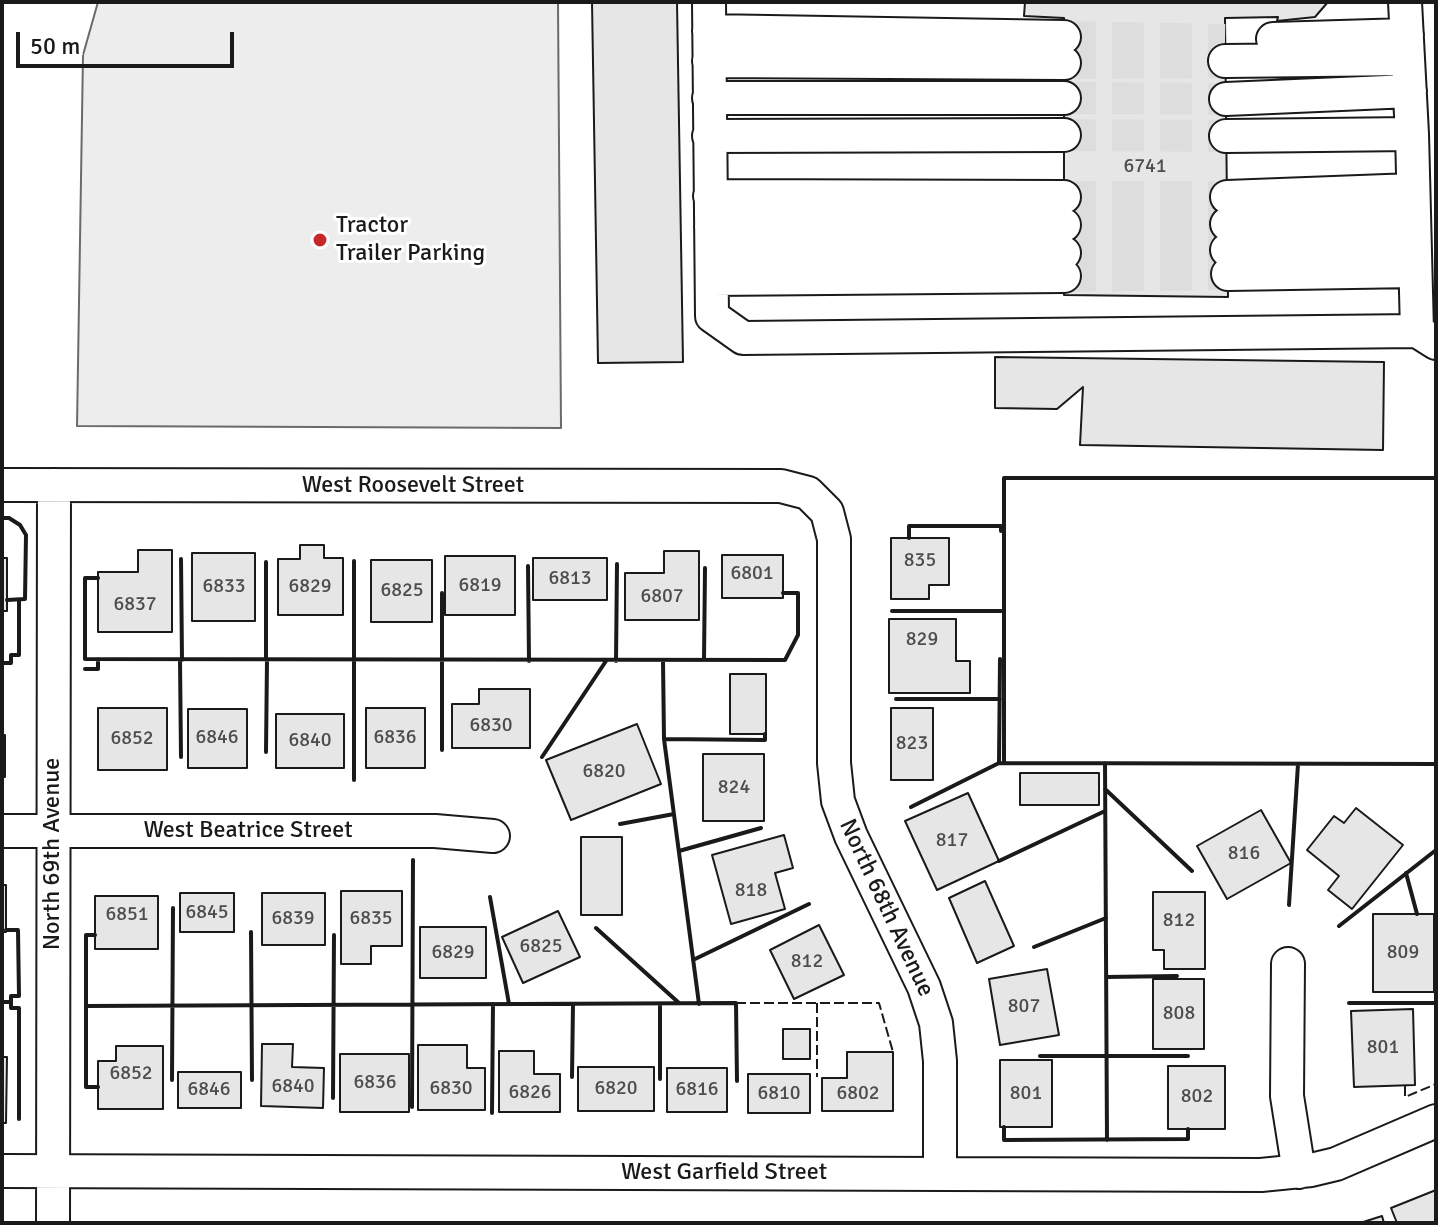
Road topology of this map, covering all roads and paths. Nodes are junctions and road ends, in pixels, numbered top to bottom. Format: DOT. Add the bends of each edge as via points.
graph roads {
  1 [pos="1405,2"];
  2 [pos="709,31"];
  3 [pos="1407,47"];
  4 [pos="1064,50"];
  5 [pos="1225,51"];
  6 [pos="1410,91"];
  7 [pos="709,98"];
  8 [pos="1064,98"];
  9 [pos="1226,99"];
  10 [pos="1412,134"];
  11 [pos="1064,135"];
  12 [pos="709,136"];
  13 [pos="1226,136"];
  14 [pos="1414,232"];
  15 [pos="712,238"];
  16 [pos="1426,337"];
  17 [pos="2,485"];
  18 [pos="54,485"];
  19 [pos="819,502"];
  20 [pos="2,831"];
  21 [pos="53,831"];
  22 [pos="493,836"];
  23 [pos="1288,964"];
  24 [pos="1436,1121"];
  25 [pos="2,1171"];
  26 [pos="53,1171"];
  27 [pos="1299,1172"];
  28 [pos="940,1173"];
  29 [pos="53,1223"];
  1 -- 3 [label="street"];
  2 -- 4 [label="street"];
  2 -- 7 [label="street"];
  3 -- 5 [label="street"];
  3 -- 6 [label="street"];
  6 -- 9 [label="street"];
  6 -- 10 [label="street"];
  7 -- 8 [label="street"];
  7 -- 12 [label="street"];
  10 -- 13 [label="street"];
  10 -- 14 [label="street"];
  11 -- 12 [label="street"];
  12 -- 15 [label="street"];
  14 -- 14 [label="street" via="1227,237"];
  14 -- 16 [label="street"];
  15 -- 15 [label="street" via="1064,238"];
  15 -- 16 [label="street" via="712,316 743,338"];
  17 -- 18 [label="street, West Roosevelt Street"];
  18 -- 19 [label="street, West Roosevelt Street" via="781,486"];
  18 -- 21 [label="street, North 69th Avenue"];
  19 -- 28 [label="street, North 68th Avenue" via="834,539 838,801 936,1023"];
  20 -- 21 [label="street, West Beatrice Street"];
  21 -- 22 [label="street, West Beatrice Street" via="435,831"];
  21 -- 26 [label="street, North 69th Avenue"];
  23 -- 27 [label="street" via="1287,1096"];
  24 -- 27 [label="street, West Garfield Street" via="1347,1160"];
  25 -- 26 [label="street, West Garfield Street"];
  26 -- 28 [label="street, West Garfield Street"];
  26 -- 29 [label="street, North 69th Avenue"];
  27 -- 28 [label="street, West Garfield Street"];
}
